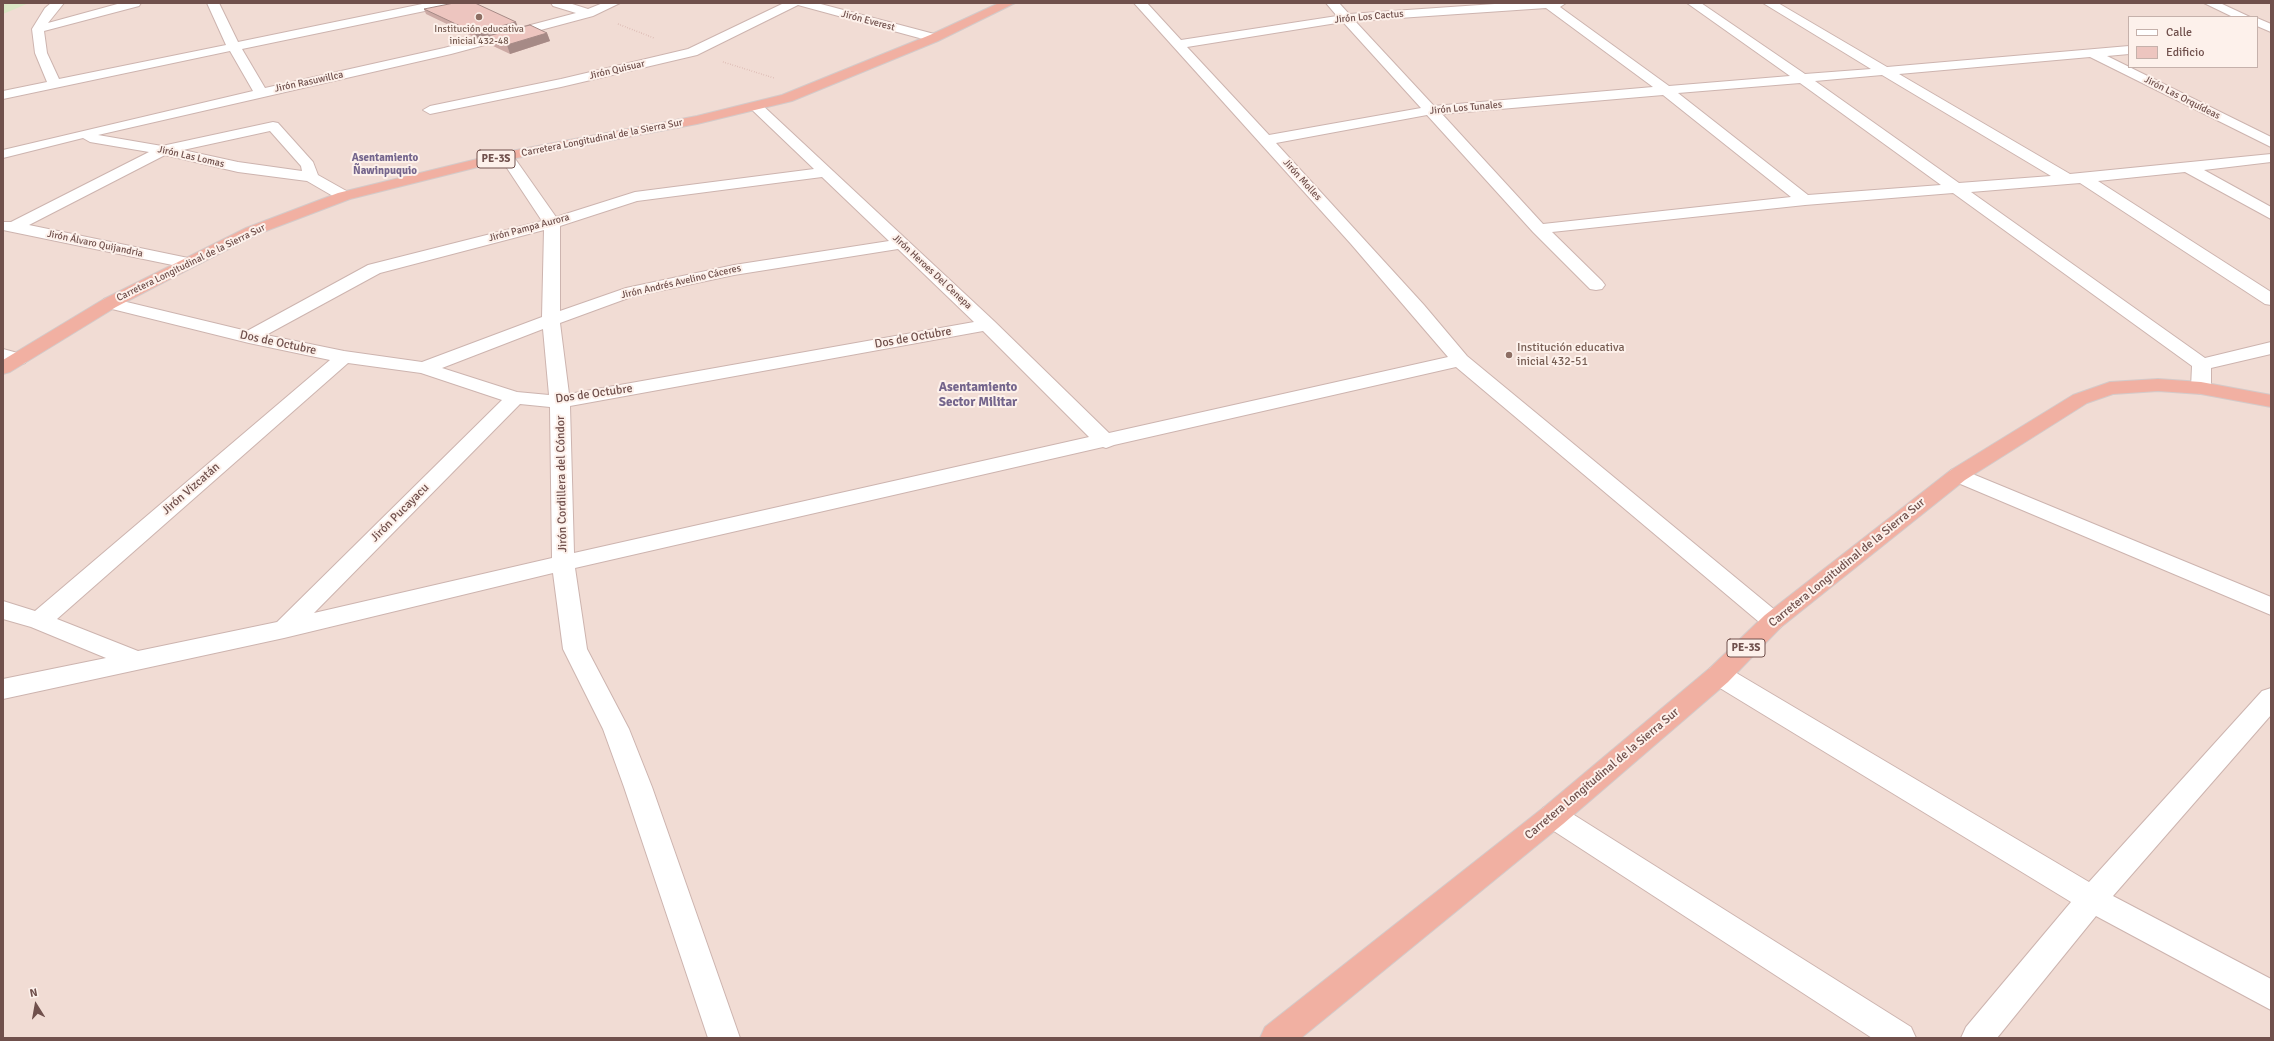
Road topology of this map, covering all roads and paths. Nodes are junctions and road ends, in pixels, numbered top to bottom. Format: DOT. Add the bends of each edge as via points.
graph roads {
  1 [pos="58,3"];
  2 [pos="135,3"];
  3 [pos="213,3"];
  4 [pos="444,3"];
  5 [pos="557,3"];
  6 [pos="614,3"];
  7 [pos="794,3"];
  8 [pos="803,3"];
  9 [pos="1009,3"];
  10 [pos="1140,3"];
  11 [pos="1332,3"];
  12 [pos="1552,3"];
  13 [pos="1693,3"];
  14 [pos="1769,3"];
  15 [pos="2210,3"];
  16 [pos="589,13"];
  17 [pos="2242,16"];
  18 [pos="1346,18"];
  19 [pos="2258,23"];
  20 [pos="38,29"];
  21 [pos="2269,35"];
  22 [pos="934,38"];
  23 [pos="1179,44"];
  24 [pos="234,47"];
  25 [pos="2128,50"];
  26 [pos="2093,54"];
  27 [pos="1884,71"];
  28 [pos="1802,78"];
  29 [pos="54,83"];
  30 [pos="1667,91"];
  31 [pos="261,93"];
  32 [pos="3,95"];
  33 [pos="755,106"];
  34 [pos="430,110"];
  35 [pos="1429,111"];
  36 [pos="72,136"];
  37 [pos="1266,140"];
  38 [pos="2271,143"];
  39 [pos="6,149"];
  40 [pos="164,150"];
  41 [pos="506,156"];
  42 [pos="2271,158"];
  43 [pos="2186,166"];
  44 [pos="826,172"];
  45 [pos="311,177"];
  46 [pos="2065,178"];
  47 [pos="2083,178"];
  48 [pos="1957,189"];
  49 [pos="344,196"];
  50 [pos="1805,200"];
  51 [pos="2271,214"];
  52 [pos="552,223"];
  53 [pos="8,226"];
  54 [pos="1539,229"];
  55 [pos="901,244"];
  56 [pos="187,263"];
  57 [pos="1596,285"];
  58 [pos="2271,300"];
  59 [pos="110,303"];
  60 [pos="551,321"];
  61 [pos="988,325"];
  62 [pos="249,337"];
  63 [pos="2271,348"];
  64 [pos="344,357"];
  65 [pos="1460,360"];
  66 [pos="8,361"];
  67 [pos="2202,364"];
  68 [pos="424,368"];
  69 [pos="2201,388"];
  70 [pos="515,398"];
  71 [pos="2271,401"];
  72 [pos="560,402"];
  73 [pos="1106,442"];
  74 [pos="1958,475"];
  75 [pos="563,563"];
  76 [pos="2271,606"];
  77 [pos="3,610"];
  78 [pos="39,621"];
  79 [pos="1773,621"];
  80 [pos="284,629"];
  81 [pos="136,660"];
  82 [pos="1719,675"];
  83 [pos="3,689"];
  84 [pos="2271,698"];
  85 [pos="1553,816"];
  86 [pos="2092,899"];
  87 [pos="2271,995"];
  88 [pos="724,1038"];
  89 [pos="1276,1038"];
  90 [pos="1900,1038"];
  91 [pos="1977,1038"];
  1 -- 20 [label="street" via="49,11"];
  2 -- 20 [label="street"];
  3 -- 24 [label="street"];
  4 -- 24 [label="street"];
  5 -- 16 [label="street"];
  6 -- 16 [label="street, Jirón Rasuwillca"];
  7 -- 34 [label="street, Jirón Quisuar" via="692,52"];
  8 -- 22 [label="street, Jirón Everest"];
  9 -- 22 [label="highway, Carretera Longitudinal de la Sierra Sur / PE-3S"];
  10 -- 23 [label="street, Jirón Molles"];
  11 -- 18 [label="street"];
  12 -- 18 [label="street, Jirón Los Cactus"];
  12 -- 30 [label="street"];
  13 -- 28 [label="street"];
  14 -- 27 [label="street"];
  15 -- 17 [label="street"];
  16 -- 31 [label="street, Jirón Rasuwillca" via="446,51"];
  18 -- 23 [label="street, Jirón Los Cactus"];
  18 -- 35 [label="street"];
  19 -- 21 [label="street"];
  20 -- 29 [label="street" via="41,53"];
  22 -- 33 [label="highway, Carretera Longitudinal de la Sierra Sur / PE-3S" via="810,90"];
  23 -- 37 [label="street, Jirón Molles"];
  24 -- 29 [label="street"];
  24 -- 31 [label="street"];
  25 -- 26 [label="street, Jirón Los Tunales"];
  26 -- 27 [label="street, Jirón Los Tunales"];
  26 -- 38 [label="street, Jirón Las Orquídeas"];
  27 -- 28 [label="street, Jirón Los Tunales"];
  27 -- 46 [label="street"];
  28 -- 30 [label="street, Jirón Los Tunales"];
  28 -- 48 [label="street"];
  29 -- 32 [label="street"];
  30 -- 35 [label="street, Jirón Los Tunales"];
  30 -- 50 [label="street"];
  31 -- 36 [label="street, Jirón Rasuwillca"];
  33 -- 41 [label="highway, Carretera Longitudinal de la Sierra Sur / PE-3S"];
  33 -- 44 [label="street, Jirón Heroes Del Cenepa"];
  35 -- 37 [label="street, Jirón Los Tunales"];
  35 -- 54 [label="street"];
  36 -- 39 [label="street, Jirón Rasuwillca"];
  36 -- 40 [label="street, Jirón Las Lomas" via="129,142"];
  37 -- 65 [label="street, Jirón Molles" via="1418,309"];
  40 -- 45 [label="street, Jirón Las Lomas" via="238,167"];
  40 -- 45 [label="street" via="273,126 308,165"];
  40 -- 53 [label="street"];
  41 -- 49 [label="highway, Carretera Longitudinal de la Sierra Sur / PE-3S"];
  41 -- 52 [label="street"];
  42 -- 43 [label="street"];
  43 -- 47 [label="street"];
  43 -- 51 [label="street"];
  44 -- 52 [label="street, Jirón Pampa Aurora" via="635,197"];
  44 -- 55 [label="street, Jirón Heroes Del Cenepa"];
  45 -- 49 [label="street"];
  46 -- 47 [label="street"];
  46 -- 48 [label="street"];
  47 -- 58 [label="street"];
  48 -- 50 [label="street"];
  48 -- 67 [label="street"];
  49 -- 56 [label="highway, Carretera Longitudinal de la Sierra Sur / PE-3S" via="252,231"];
  50 -- 54 [label="street"];
  52 -- 60 [label="street, Jirón Cordillera del Cóndor"];
  52 -- 62 [label="street, Jirón Pampa Aurora" via="374,269"];
  53 -- 56 [label="street, Jirón Álvaro Quijandria"];
  54 -- 57 [label="street"];
  55 -- 60 [label="street, Jirón Andrés Avelino Cáceres" via="734,270 626,293"];
  55 -- 61 [label="street, Jirón Heroes Del Cenepa"];
  56 -- 59 [label="highway, Carretera Longitudinal de la Sierra Sur / PE-3S"];
  59 -- 62 [label="street, Dos de Octubre"];
  59 -- 66 [label="highway, Carretera Longitudinal de la Sierra Sur / PE-3S"];
  60 -- 68 [label="street, Jirón Andrés Avelino Cáceres"];
  60 -- 72 [label="street, Jirón Cordillera del Cóndor"];
  61 -- 72 [label="street, Dos de Octubre"];
  61 -- 73 [label="street, Jirón Heroes Del Cenepa"];
  62 -- 64 [label="street, Dos de Octubre"];
  63 -- 67 [label="street"];
  64 -- 68 [label="street, Dos de Octubre"];
  64 -- 78 [label="street, Jirón Vizcatán"];
  65 -- 73 [label="street"];
  65 -- 79 [label="street, Jirón Molles"];
  67 -- 69 [label="street"];
  68 -- 70 [label="street, Dos de Octubre"];
  69 -- 71 [label="highway, Carretera Longitudinal de la Sierra Sur / PE-3S"];
  69 -- 74 [label="highway, Carretera Longitudinal de la Sierra Sur / PE-3S" via="2110,388 2080,399"];
  70 -- 72 [label="street, Dos de Octubre"];
  70 -- 80 [label="street, Jirón Pucayacu"];
  72 -- 75 [label="street, Jirón Cordillera del Cóndor"];
  73 -- 75 [label="street"];
  74 -- 76 [label="street"];
  74 -- 79 [label="highway, Carretera Longitudinal de la Sierra Sur / PE-3S"];
  75 -- 80 [label="street"];
  75 -- 88 [label="street, Jirón Cordillera del Cóndor" via="575,649 616,729"];
  77 -- 78 [label="street"];
  78 -- 81 [label="street"];
  79 -- 82 [label="highway, Carretera Longitudinal de la Sierra Sur / PE-3S"];
  80 -- 81 [label="street"];
  81 -- 83 [label="street"];
  82 -- 85 [label="highway, Carretera Longitudinal de la Sierra Sur / PE-3S"];
  82 -- 86 [label="street"];
  84 -- 86 [label="street"];
  85 -- 89 [label="highway, Carretera Longitudinal de la Sierra Sur / PE-3S"];
  85 -- 90 [label="street"];
  86 -- 87 [label="street"];
  86 -- 91 [label="street"];
}
